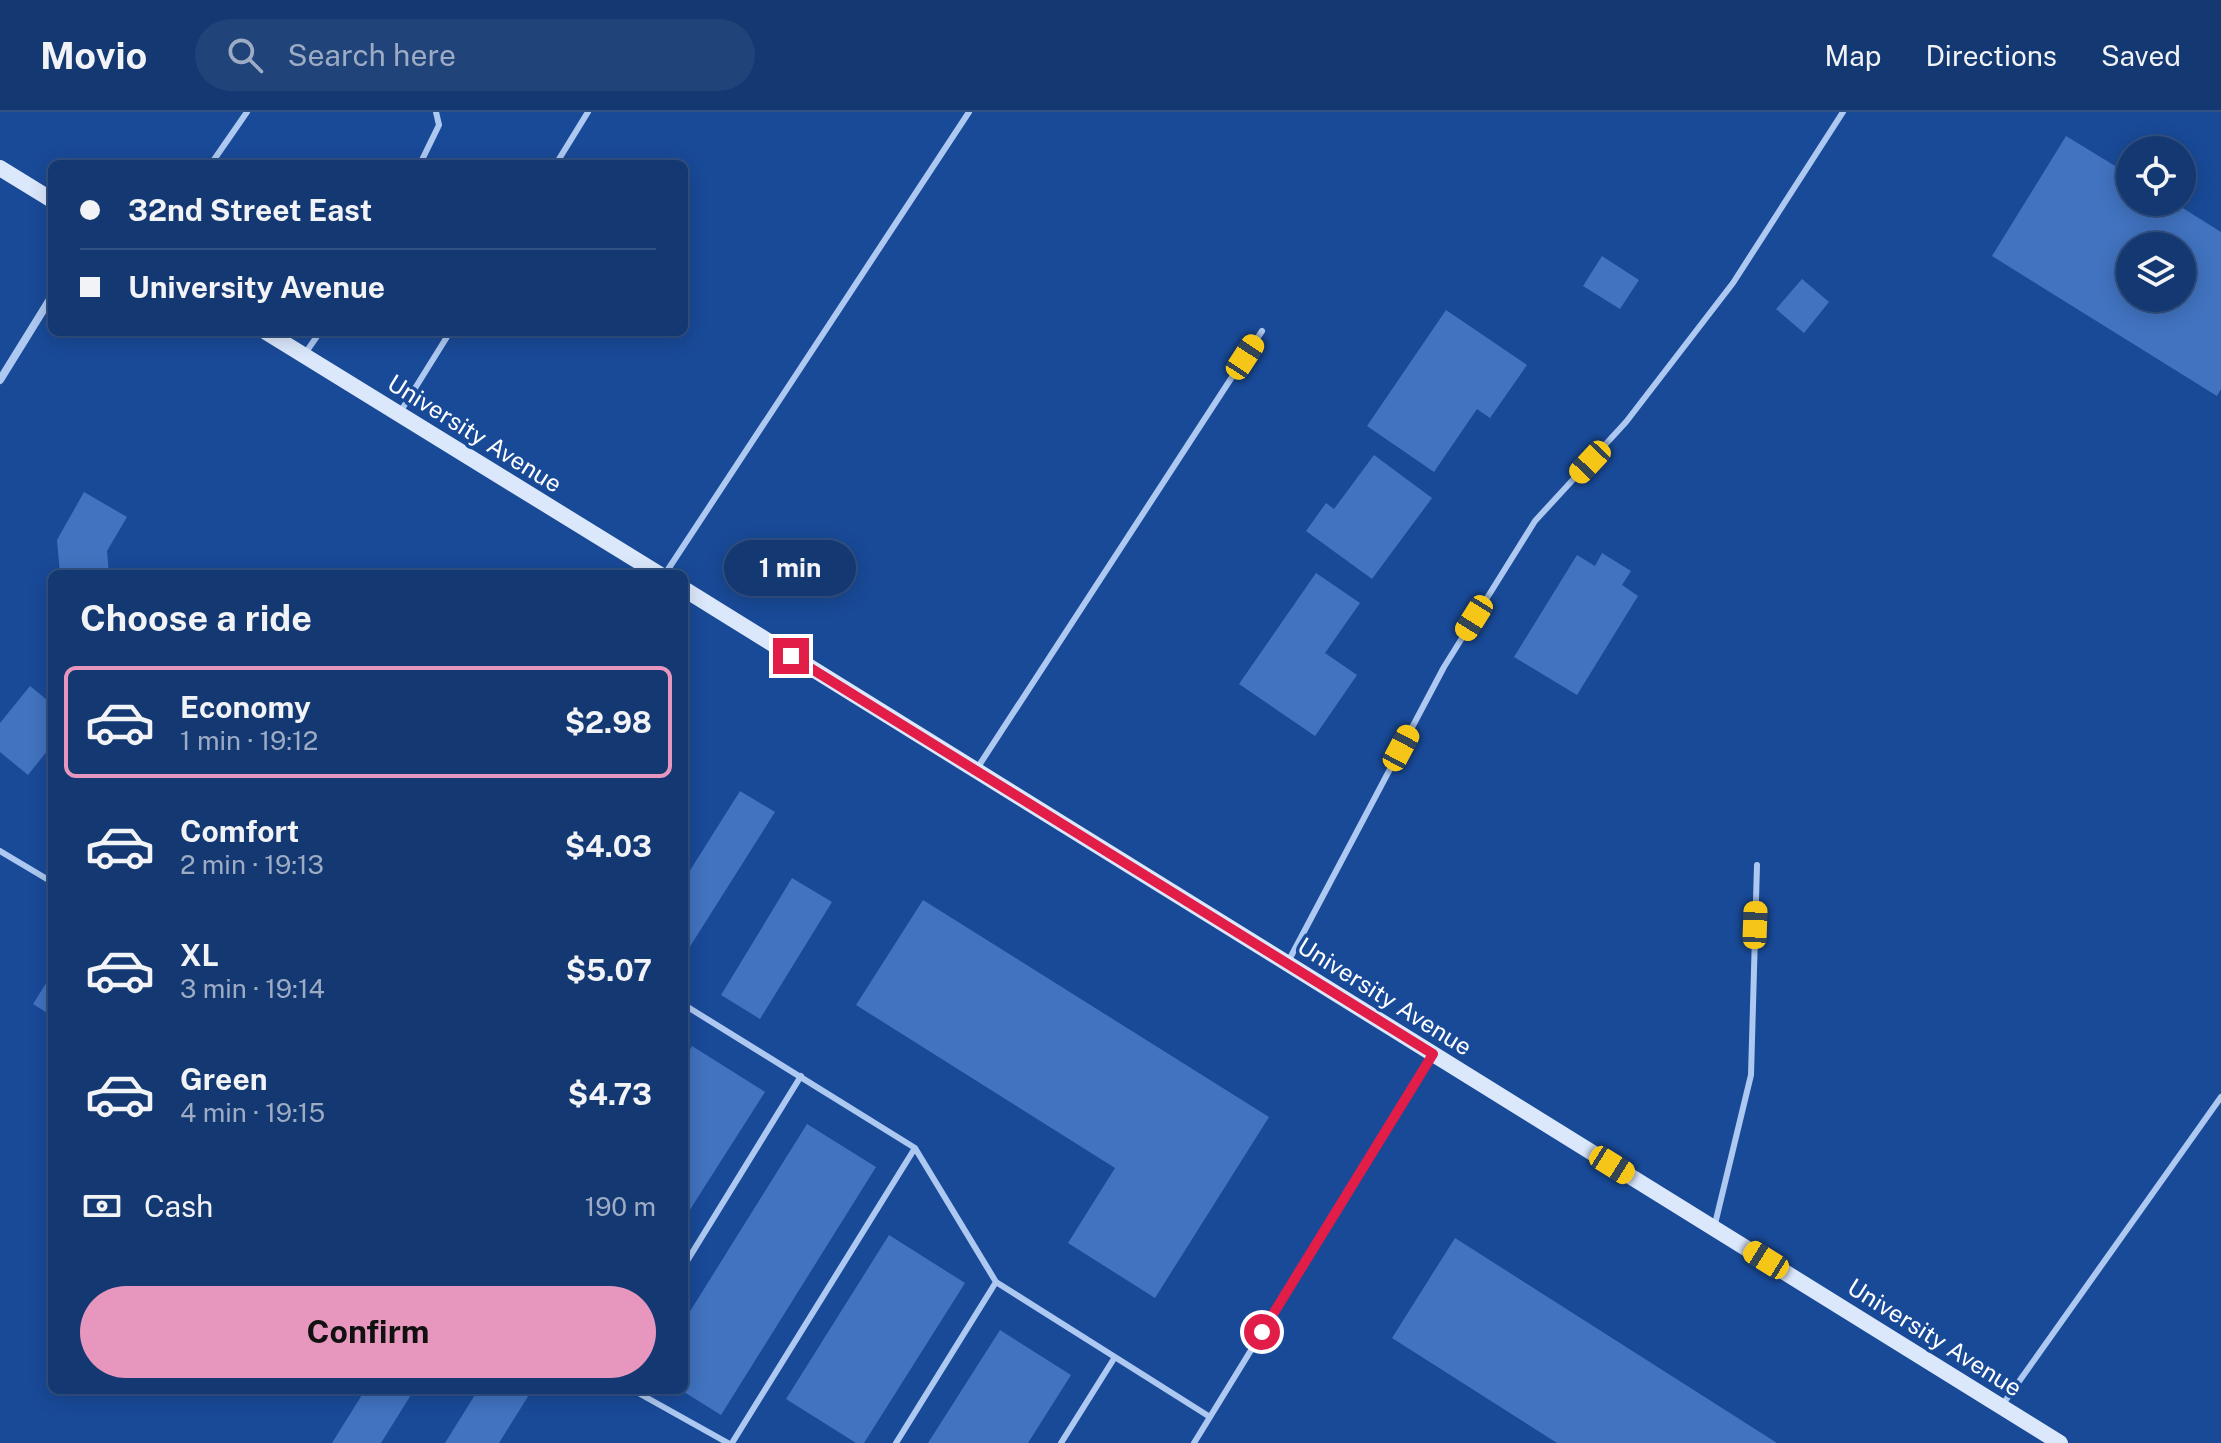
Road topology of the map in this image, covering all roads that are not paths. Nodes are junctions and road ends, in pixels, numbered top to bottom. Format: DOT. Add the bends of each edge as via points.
graph roads {
  1 [pos="247,112"];
  2 [pos="436,112"];
  3 [pos="588,112"];
  4 [pos="969,112"];
  5 [pos="1843,112"];
  6 [pos="214,160"];
  7 [pos="422,160"];
  8 [pos="558,160"];
  9 [pos="0,168"];
  10 [pos="48,198"];
  11 [pos="48,302"];
  12 [pos="1262,331"];
  13 [pos="273,336"];
  14 [pos="317,336"];
  15 [pos="447,336"];
  16 [pos="304,355"];
  17 [pos="0,380"];
  18 [pos="398,414"];
  19 [pos="655,570"];
  20 [pos="665,570"];
  21 [pos="688,591"];
  22 [pos="976,770"];
  23 [pos="0,851"];
  24 [pos="1757,865"];
  25 [pos="48,880"];
  26 [pos="1287,964"];
  27 [pos="688,1007"];
  28 [pos="1433,1054"];
  29 [pos="801,1076"];
  30 [pos="2221,1097"];
  31 [pos="915,1148"];
  32 [pos="1714,1228"];
  33 [pos="688,1260"];
  34 [pos="996,1282"];
  35 [pos="1115,1357"];
  36 [pos="640,1394"];
  37 [pos="2002,1407"];
  38 [pos="1210,1417"];
  39 [pos="730,1443"];
  40 [pos="896,1443"];
  41 [pos="1061,1443"];
  42 [pos="1194,1443"];
  43 [pos="2060,1443"];
  1 -- 6 [label="lane"];
  2 -- 7 [label="lane" via="439,125"];
  3 -- 8 [label="lane"];
  4 -- 20 [label="lane"];
  5 -- 26 [label="lane" via="1733,283 1626,422 1535,521 1444,667"];
  9 -- 10 [label="street"];
  11 -- 17 [label="street"];
  12 -- 22 [label="lane"];
  13 -- 16 [label="street, University Avenue"];
  14 -- 16 [label="lane"];
  15 -- 18 [label="lane"];
  16 -- 18 [label="street, University Avenue"];
  18 -- 19 [label="street, University Avenue"];
  21 -- 22 [label="street, University Avenue"];
  22 -- 26 [label="street, University Avenue"];
  23 -- 25 [label="lane"];
  24 -- 32 [label="lane" via="1751,1075"];
  26 -- 28 [label="street, University Avenue"];
  27 -- 29 [label="lane"];
  28 -- 32 [label="street, University Avenue"];
  28 -- 38 [label="lane"];
  29 -- 31 [label="lane"];
  29 -- 33 [label="lane"];
  30 -- 37 [label="lane"];
  31 -- 34 [label="lane"];
  31 -- 39 [label="lane"];
  32 -- 37 [label="street, University Avenue"];
  34 -- 35 [label="lane"];
  34 -- 40 [label="lane"];
  35 -- 38 [label="lane"];
  35 -- 41 [label="lane"];
  36 -- 39 [label="lane"];
  37 -- 43 [label="street, University Avenue"];
  38 -- 42 [label="lane"];
}
